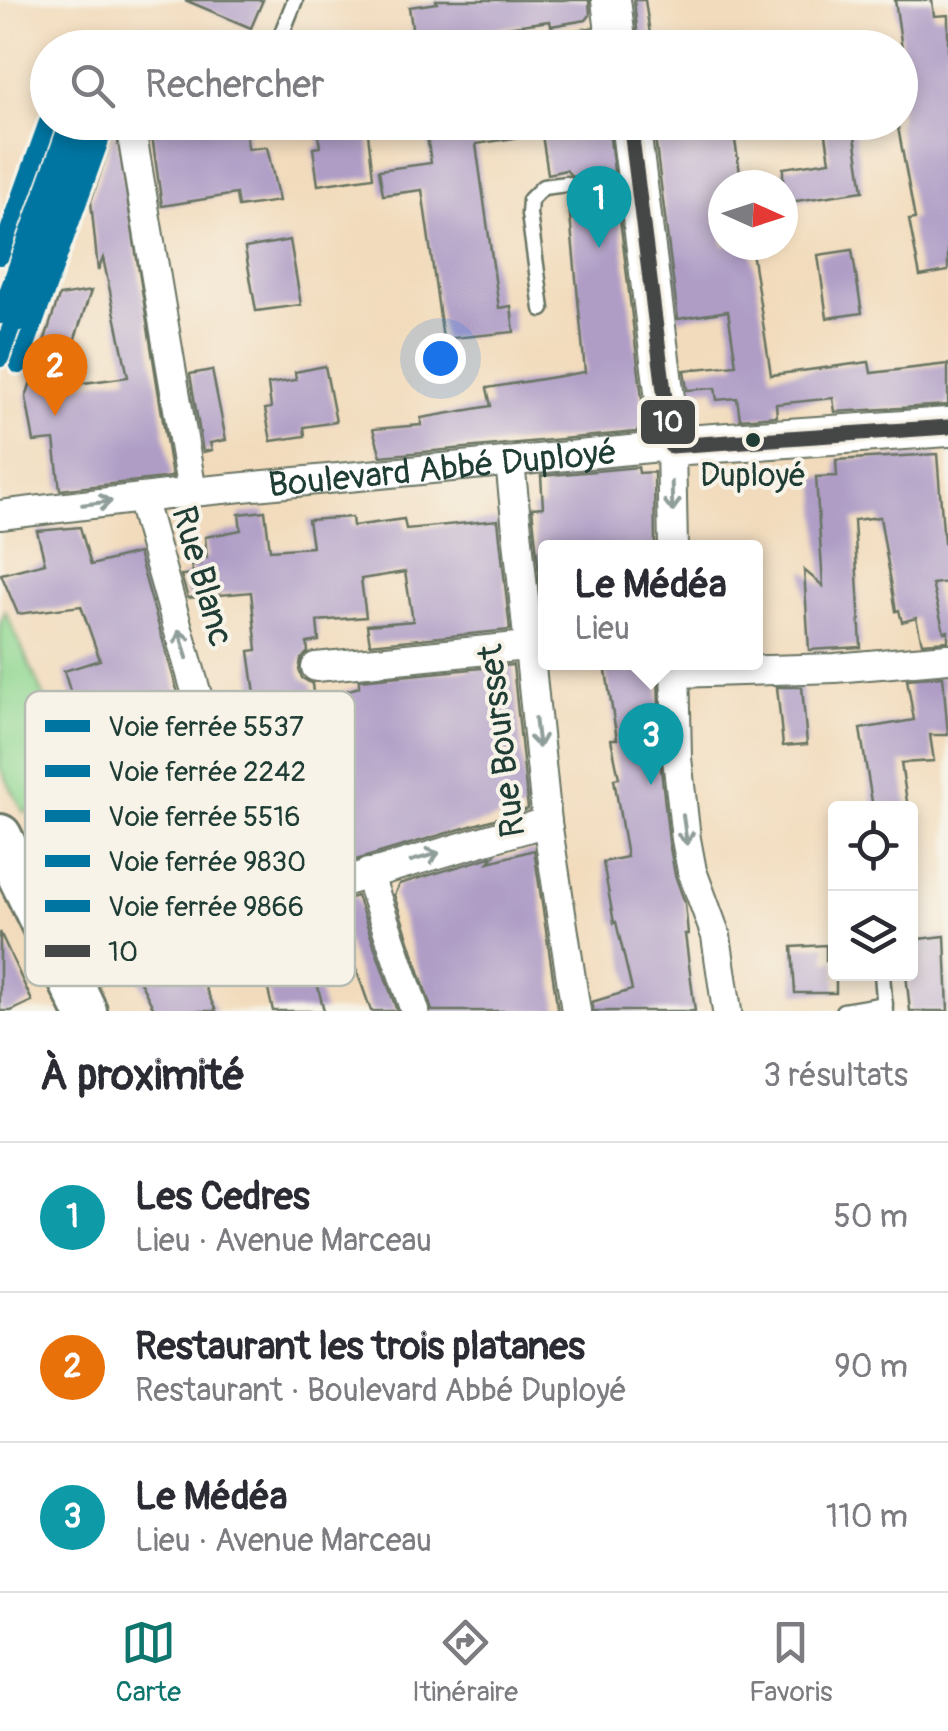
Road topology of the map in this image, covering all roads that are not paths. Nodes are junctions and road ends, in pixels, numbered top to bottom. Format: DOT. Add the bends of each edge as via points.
graph roads {
  1 [pos="295,0"];
  2 [pos="612,0"];
  3 [pos="283,30"];
  4 [pos="615,30"];
  5 [pos="133,140"];
  6 [pos="631,140"];
  7 [pos="567,184"];
  8 [pos="542,309"];
  9 [pos="948,428"];
  10 [pos="671,446"];
  11 [pos="510,462"];
  12 [pos="192,492"];
  13 [pos="141,498"];
  14 [pos="1,516"];
  15 [pos="673,540"];
  16 [pos="527,646"];
  17 [pos="948,658"];
  18 [pos="316,666"];
  19 [pos="763,668"];
  20 [pos="675,670"];
  21 [pos="196,691"];
  22 [pos="547,822"];
  23 [pos="0,836"];
  24 [pos="368,873"];
  25 [pos="355,877"];
  26 [pos="25,888"];
  27 [pos="883,981"];
  28 [pos="885,1008"];
  29 [pos="416,1011"];
  30 [pos="576,1011"];
  31 [pos="728,1011"];
  32 [pos="843,1011"];
  1 -- 3 [label="lane"];
  2 -- 4 [label="street"];
  5 -- 12 [label="street"];
  6 -- 10 [label="street"];
  7 -- 8 [label="lane" via="543,187 528,207"];
  9 -- 10 [label="street, Boulevard Abbé Duployé"];
  10 -- 11 [label="street, Boulevard Abbé Duployé"];
  10 -- 15 [label="street, one-way"];
  11 -- 12 [label="street, Boulevard Abbé Duployé"];
  11 -- 16 [label="street, Rue Boursset"];
  12 -- 13 [label="street, Boulevard Abbé Duployé"];
  14 -- 13 [label="street, Boulevard Abbé Duployé, one-way"];
  21 -- 13 [label="street, Rue Blanc, one-way"];
  16 -- 18 [label="street"];
  16 -- 22 [label="street, Rue Boursset, one-way"];
  17 -- 19 [label="street"];
  20 -- 31 [label="street, one-way" via="686,839 716,936"];
  24 -- 22 [label="street, one-way"];
  22 -- 30 [label="street, Rue Boursset"];
  23 -- 26 [label="main road"];
  24 -- 25 [label="street"];
  24 -- 29 [label="street"];
  27 -- 28 [label="lane"];
  28 -- 32 [label="lane"];
}
